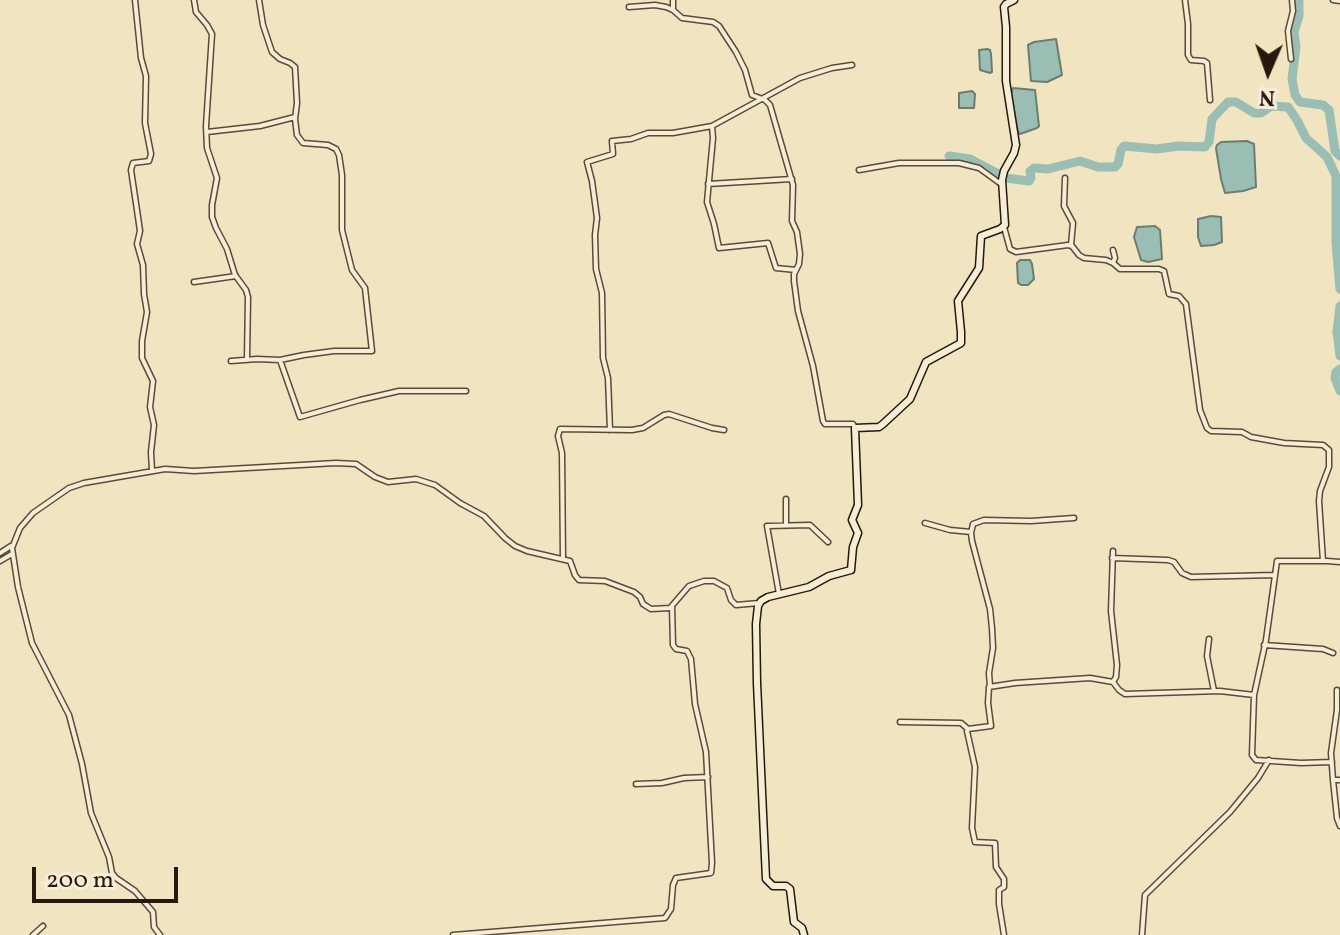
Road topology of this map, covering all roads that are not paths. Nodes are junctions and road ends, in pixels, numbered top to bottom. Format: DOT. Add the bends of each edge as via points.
graph roads {
  1 [pos="135,0"];
  2 [pos="194,0"];
  3 [pos="259,0"];
  4 [pos="673,0"];
  5 [pos="1014,0"];
  6 [pos="1185,0"];
  7 [pos="1292,0"];
  8 [pos="1333,0"];
  9 [pos="1340,1"];
  10 [pos="1003,3"];
  11 [pos="629,7"];
  12 [pos="673,10"];
  13 [pos="1291,59"];
  14 [pos="852,65"];
  15 [pos="764,100"];
  16 [pos="1210,100"];
  17 [pos="295,117"];
  18 [pos="712,126"];
  19 [pos="206,132"];
  20 [pos="859,170"];
  21 [pos="1065,178"];
  22 [pos="792,179"];
  23 [pos="1002,182"];
  24 [pos="708,184"];
  25 [pos="1004,227"];
  26 [pos="1071,245"];
  27 [pos="1113,250"];
  28 [pos="1113,263"];
  29 [pos="796,270"];
  30 [pos="236,276"];
  31 [pos="194,282"];
  32 [pos="247,359"];
  33 [pos="280,360"];
  34 [pos="231,361"];
  35 [pos="466,391"];
  36 [pos="855,428"];
  37 [pos="610,430"];
  38 [pos="724,430"];
  39 [pos="152,471"];
  40 [pos="786,499"];
  41 [pos="1074,518"];
  42 [pos="925,523"];
  43 [pos="786,526"];
  44 [pos="971,532"];
  45 [pos="828,542"];
  46 [pos="13,544"];
  47 [pos="1113,551"];
  48 [pos="0,553"];
  49 [pos="12,554"];
  50 [pos="1112,558"];
  51 [pos="563,559"];
  52 [pos="0,561"];
  53 [pos="1323,561"];
  54 [pos="1340,562"];
  55 [pos="1275,575"];
  56 [pos="779,594"];
  57 [pos="759,603"];
  58 [pos="672,606"];
  59 [pos="1209,639"];
  60 [pos="1264,645"];
  61 [pos="1333,653"];
  62 [pos="1113,682"];
  63 [pos="990,687"];
  64 [pos="1337,690"];
  65 [pos="1214,691"];
  66 [pos="1254,695"];
  67 [pos="900,722"];
  68 [pos="968,729"];
  69 [pos="1269,760"];
  70 [pos="1332,762"];
  71 [pos="708,777"];
  72 [pos="1333,780"];
  73 [pos="1340,780"];
  74 [pos="636,784"];
  75 [pos="1340,826"];
  76 [pos="43,926"];
  77 [pos="33,935"];
  78 [pos="160,935"];
  79 [pos="453,935"];
  80 [pos="804,935"];
  81 [pos="1004,935"];
  82 [pos="1142,935"];
  1 -- 39 [label="street" via="151,154 149,161 133,163 131,170 147,312 142,358 153,381"];
  2 -- 19 [label="street" via="212,34"];
  3 -- 17 [label="street" via="272,52 295,67"];
  4 -- 12 [label="street"];
  5 -- 10 [label="street"];
  6 -- 16 [label="street" via="1188,55 1207,63"];
  7 -- 13 [label="street"];
  8 -- 9 [label="street"];
  10 -- 23 [label="street" via="1006,81 1016,145"];
  11 -- 12 [label="street"];
  12 -- 15 [label="street" via="682,18 717,25 745,70 752,95"];
  14 -- 15 [label="street" via="800,78"];
  15 -- 18 [label="street"];
  15 -- 22 [label="street"];
  17 -- 19 [label="street"];
  17 -- 33 [label="street" via="303,143 328,145 339,155 342,230 352,270 365,288 372,351"];
  18 -- 24 [label="street"];
  18 -- 37 [label="street" via="612,141 613,154 587,162 597,218 596,269"];
  19 -- 30 [label="street" via="217,178 214,224"];
  20 -- 23 [label="street" via="899,163 959,163"];
  21 -- 26 [label="street"];
  22 -- 24 [label="street"];
  22 -- 29 [label="street" via="792,221 800,254"];
  23 -- 25 [label="street"];
  24 -- 29 [label="street" via="707,202 719,248 768,243 776,268"];
  25 -- 26 [label="street" via="1010,249 1016,252"];
  25 -- 36 [label="street" via="981,236 979,268 958,304 961,343 926,362 910,399 883,424"];
  26 -- 28 [label="street" via="1084,258"];
  27 -- 28 [label="street"];
  28 -- 53 [label="street" via="1120,269 1164,271 1169,294 1184,300 1207,428 1329,450 1319,501"];
  29 -- 36 [label="street" via="796,297 823,421"];
  30 -- 31 [label="street"];
  30 -- 32 [label="street" via="248,297"];
  32 -- 33 [label="street"];
  32 -- 34 [label="street"];
  33 -- 35 [label="street" via="300,417 399,391"];
  36 -- 56 [label="street" via="858,505 852,520 858,533 851,570"];
  37 -- 38 [label="street" via="636,430 669,414"];
  37 -- 51 [label="street" via="558,432"];
  39 -- 46 [label="street" via="69,488 28,518"];
  39 -- 51 [label="street" via="356,464 388,482 416,479 435,485 484,516 515,546"];
  40 -- 43 [label="street"];
  41 -- 44 [label="street" via="984,520 974,523"];
  42 -- 44 [label="street"];
  43 -- 45 [label="street" via="810,525"];
  43 -- 56 [label="street" via="767,526"];
  44 -- 63 [label="street" via="991,619"];
  46 -- 48 [label="street"];
  46 -- 49 [label="street"];
  47 -- 50 [label="street"];
  49 -- 52 [label="street"];
  49 -- 78 [label="street" via="30,638 69,715 91,813 112,873 153,912"];
  50 -- 55 [label="street" via="1168,560 1191,577"];
  50 -- 62 [label="street" via="1117,665"];
  51 -- 58 [label="street" via="570,561 579,580 605,581 634,592 651,609"];
  53 -- 54 [label="street"];
  53 -- 55 [label="street" via="1277,561"];
  55 -- 60 [label="street"];
  56 -- 57 [label="street"];
  57 -- 58 [label="street" via="732,604 727,588 709,581 689,586"];
  57 -- 80 [label="street" via="757,683 766,879 790,889 794,922"];
  58 -- 71 [label="street" via="673,645 691,659"];
  59 -- 65 [label="street"];
  60 -- 61 [label="street"];
  60 -- 66 [label="street"];
  62 -- 63 [label="street" via="1075,678"];
  62 -- 65 [label="street" via="1125,694"];
  63 -- 68 [label="street" via="991,726"];
  64 -- 70 [label="street"];
  65 -- 66 [label="street"];
  66 -- 69 [label="street" via="1252,755"];
  67 -- 68 [label="street" via="961,723"];
  68 -- 81 [label="street" via="975,767 973,838 995,843 996,867 1004,879 999,890"];
  69 -- 70 [label="street"];
  69 -- 82 [label="street" via="1230,812 1145,895"];
  70 -- 72 [label="street"];
  71 -- 74 [label="street"];
  71 -- 79 [label="street" via="712,871 676,878 665,918"];
  72 -- 73 [label="street"];
  72 -- 75 [label="street"];
  76 -- 77 [label="street"];
}
